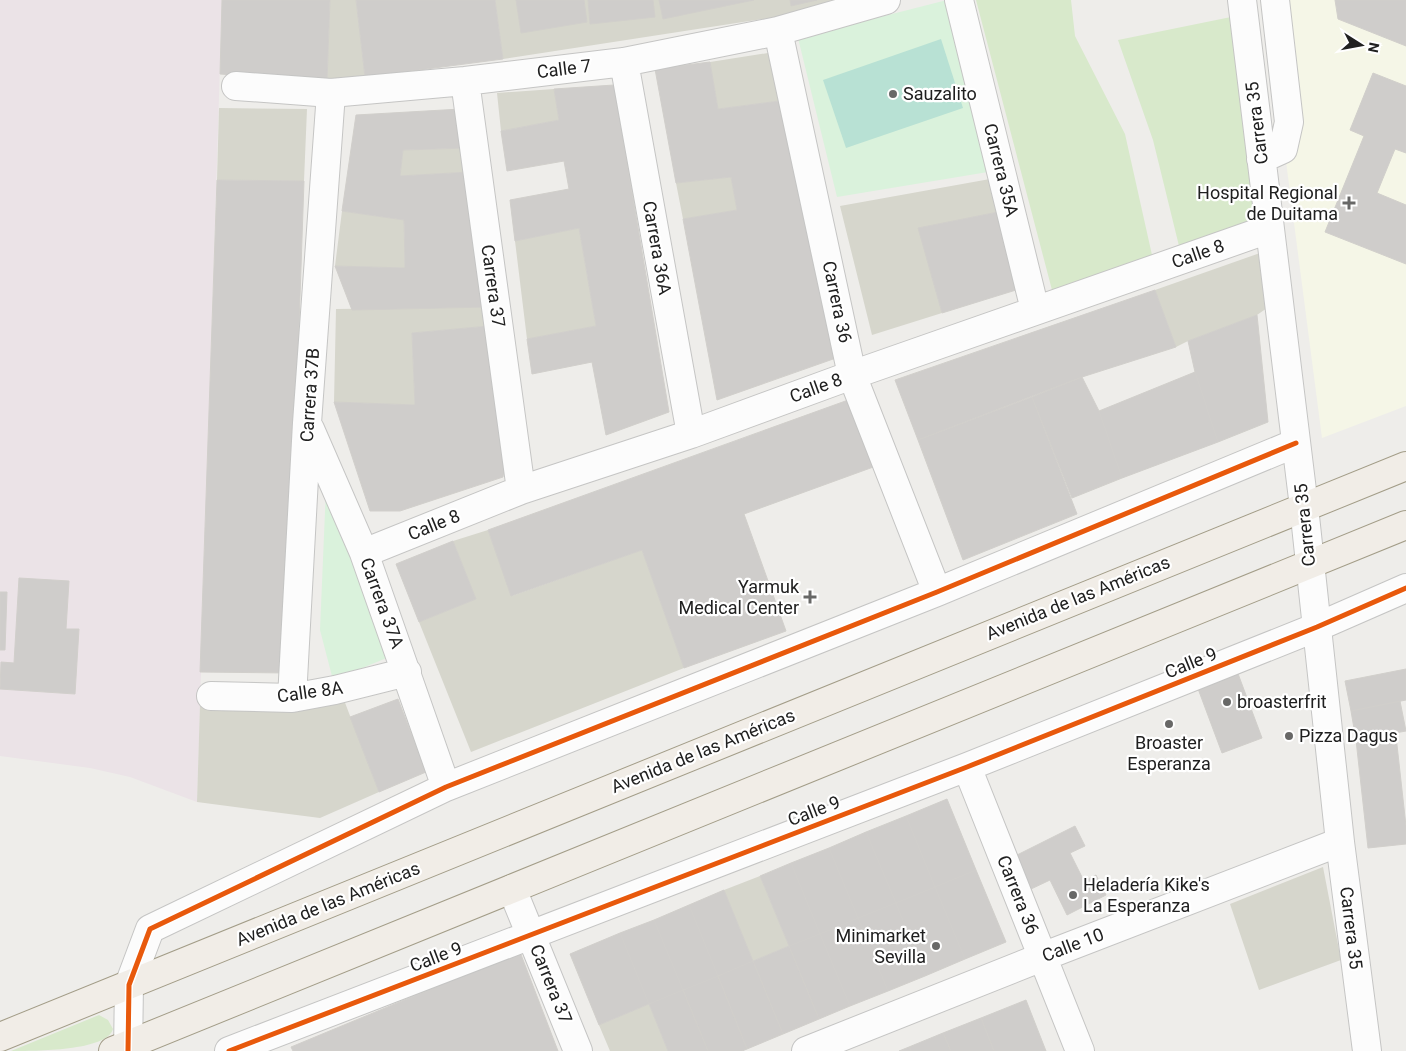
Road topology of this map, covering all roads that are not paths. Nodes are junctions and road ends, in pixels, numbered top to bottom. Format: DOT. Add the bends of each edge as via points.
graph roads {
  1 [pos="886,0"];
  2 [pos="959,0"];
  3 [pos="1242,0"];
  4 [pos="1275,0"];
  5 [pos="778,31"];
  6 [pos="624,62"];
  7 [pos="466,81"];
  8 [pos="236,86"];
  9 [pos="331,93"];
  10 [pos="1261,159"];
  11 [pos="1269,229"];
  12 [pos="1035,310"];
  13 [pos="852,375"];
  14 [pos="307,423"];
  15 [pos="690,434"];
  16 [pos="1296,444"];
  17 [pos="1406,466"];
  18 [pos="521,490"];
  19 [pos="1304,507"];
  20 [pos="1406,525"];
  21 [pos="364,553"];
  22 [pos="1310,565"];
  23 [pos="1406,588"];
  24 [pos="937,592"];
  25 [pos="1317,627"];
  26 [pos="406,672"];
  27 [pos="211,696"];
  28 [pos="292,698"];
  29 [pos="966,767"];
  30 [pos="446,788"];
  31 [pos="1340,842"];
  32 [pos="512,889"];
  33 [pos="532,935"];
  34 [pos="1042,956"];
  35 [pos="129,985"];
  36 [pos="0,1036"];
  37 [pos="123,1049"];
  38 [pos="229,1051"];
  39 [pos="578,1051"];
  40 [pos="806,1051"];
  41 [pos="1080,1051"];
  42 [pos="1367,1051"];
  1 -- 5 [label="street, Calle 7"];
  2 -- 12 [label="street, Carrera 35A"];
  3 -- 10 [label="street, Carrera 35"];
  4 -- 10 [label="street" via="1289,122 1283,149"];
  5 -- 6 [label="street, Calle 7"];
  5 -- 13 [label="street, Carrera 36"];
  6 -- 7 [label="street, Calle 7"];
  6 -- 15 [label="street, Carrera 36A"];
  7 -- 9 [label="street, Calle 7"];
  7 -- 18 [label="street, Carrera 37"];
  8 -- 9 [label="street, Calle 7"];
  9 -- 14 [label="street, Carrera 37B"];
  10 -- 11 [label="street, Carrera 35"];
  11 -- 12 [label="street, Calle 8"];
  11 -- 16 [label="street, Carrera 35"];
  12 -- 13 [label="street, Calle 8"];
  13 -- 15 [label="street, Calle 8"];
  13 -- 24 [label="street, Carrera 36"];
  14 -- 21 [label="street, Carrera 37A"];
  14 -- 28 [label="street, Carrera 37B"];
  15 -- 18 [label="street, Calle 8"];
  16 -- 19 [label="street, Carrera 35"];
  16 -- 24 [label="street"];
  17 -- 19 [label="main road, Avenida de las Américas"];
  18 -- 21 [label="street, Calle 8"];
  19 -- 22 [label="street, Carrera 35"];
  19 -- 35 [label="main road, Avenida de las Américas"];
  20 -- 22 [label="main road"];
  21 -- 26 [label="street, Carrera 37A"];
  22 -- 25 [label="street, Carrera 35"];
  22 -- 32 [label="main road"];
  23 -- 25 [label="street, Calle 9"];
  24 -- 30 [label="street"];
  25 -- 29 [label="street, Calle 9"];
  25 -- 31 [label="street, Carrera 35"];
  26 -- 28 [label="street, Calle 8A"];
  26 -- 30 [label="street, Carrera 37A"];
  27 -- 28 [label="street, Calle 8A"];
  29 -- 33 [label="street, Calle 9"];
  29 -- 34 [label="street, Carrera 36"];
  30 -- 35 [label="street" via="150,929"];
  31 -- 34 [label="street, Calle 10"];
  31 -- 42 [label="street, Carrera 35"];
  32 -- 33 [label="street, Carrera 37"];
  32 -- 37 [label="main road"];
  33 -- 38 [label="street, Calle 9"];
  33 -- 39 [label="street, Carrera 37"];
  34 -- 40 [label="street, Calle 10"];
  34 -- 41 [label="street, Carrera 36"];
  35 -- 36 [label="main road, Avenida de las Américas"];
  35 -- 37 [label="street"];
}
